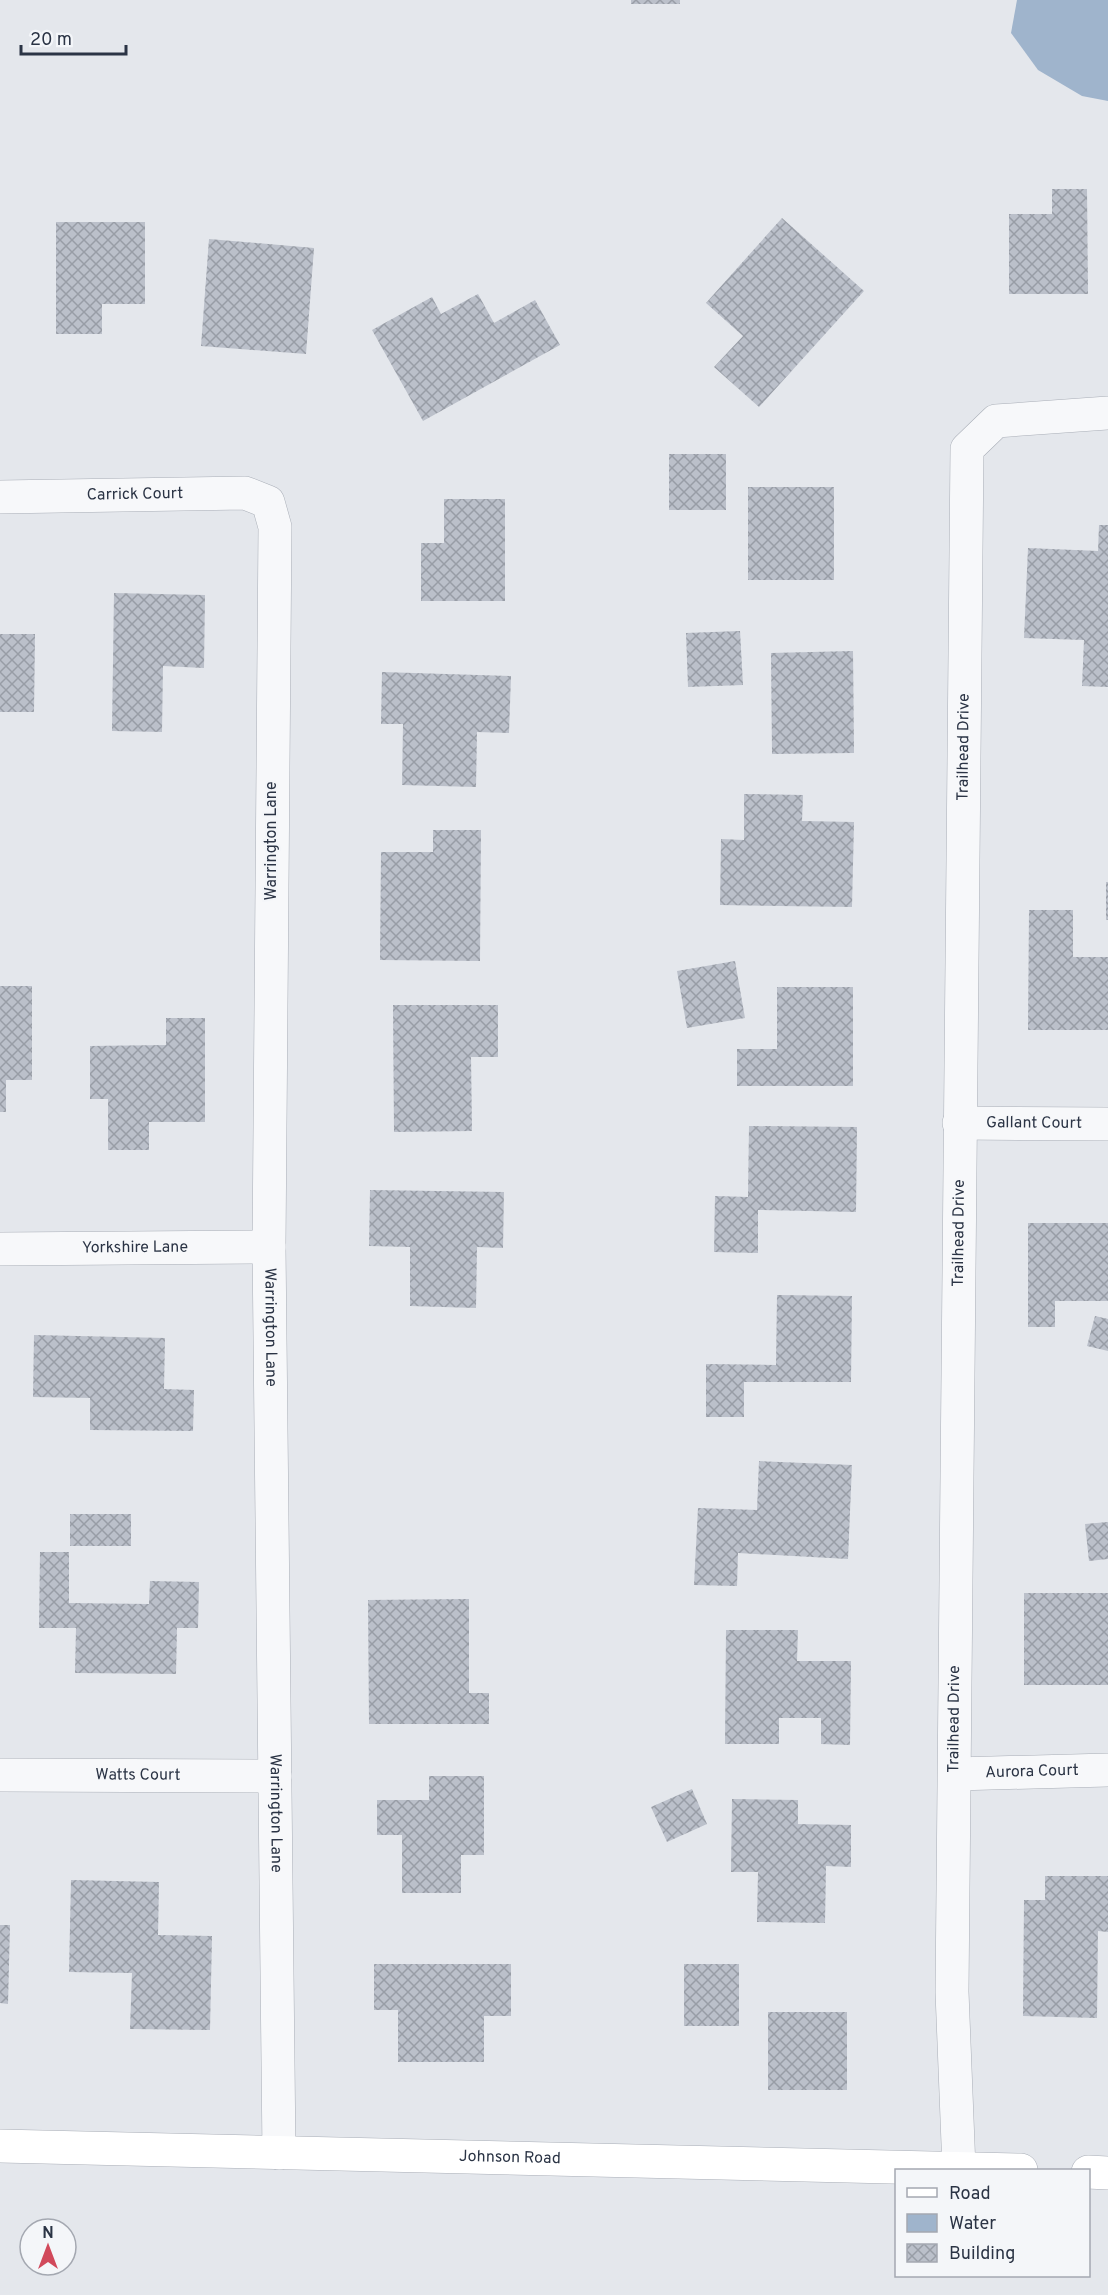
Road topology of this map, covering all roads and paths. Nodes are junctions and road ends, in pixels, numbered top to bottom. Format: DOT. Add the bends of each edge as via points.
graph roads {
  1 [pos="1108,413"];
  2 [pos="0,496"];
  3 [pos="268,502"];
  4 [pos="959,1123"];
  5 [pos="1108,1124"];
  6 [pos="269,1247"];
  7 [pos="0,1249"];
  8 [pos="1108,1770"];
  9 [pos="956,1774"];
  10 [pos="0,1775"];
  11 [pos="275,1776"];
  12 [pos="0,2146"];
  13 [pos="279,2153"];
  14 [pos="958,2169"];
  15 [pos="1090,2172"];
  16 [pos="1108,2172"];
  1 -- 4 [label="street, Trailhead Drive" via="996,421 967,449"];
  2 -- 3 [label="street, Carrick Court" via="245,493"];
  3 -- 6 [label="street, Warrington Lane" via="275,526"];
  4 -- 5 [label="street, Gallant Court"];
  4 -- 9 [label="street, Trailhead Drive"];
  6 -- 7 [label="street, Yorkshire Lane"];
  6 -- 11 [label="street, Warrington Lane"];
  8 -- 9 [label="street, Aurora Court"];
  9 -- 14 [label="street, Trailhead Drive" via="952,1992"];
  10 -- 11 [label="street, Watts Court"];
  11 -- 13 [label="street, Warrington Lane"];
  12 -- 13 [label="street, Johnson Road"];
  13 -- 14 [label="street, Johnson Road"];
  15 -- 16 [label="street"];
}
